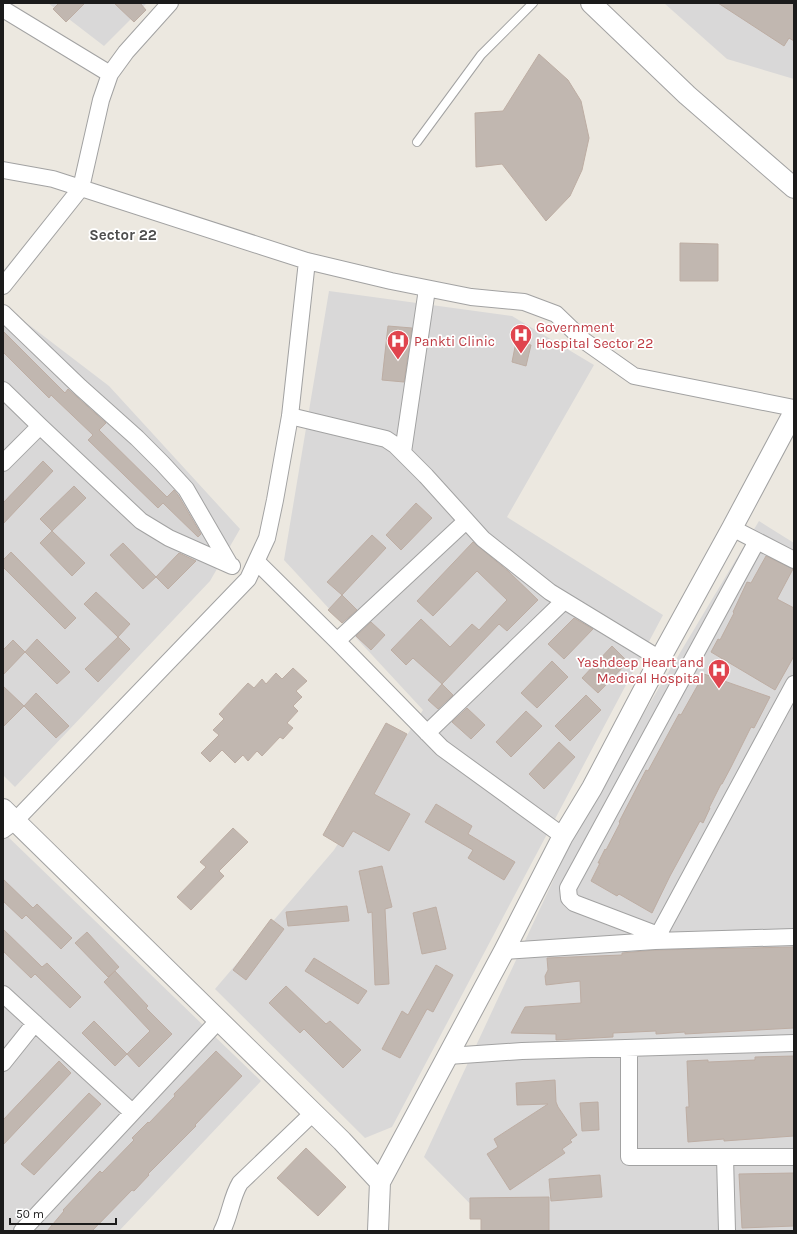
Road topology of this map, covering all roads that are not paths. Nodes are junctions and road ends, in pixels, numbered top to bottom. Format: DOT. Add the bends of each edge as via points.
graph roads {
  1 [pos="533,3"];
  2 [pos="590,3"];
  3 [pos="165,5"];
  4 [pos="3,9"];
  5 [pos="110,74"];
  6 [pos="417,142"];
  7 [pos="3,170"];
  8 [pos="81,188"];
  9 [pos="794,188"];
  10 [pos="307,260"];
  11 [pos="3,286"];
  12 [pos="427,288"];
  13 [pos="3,313"];
  14 [pos="3,390"];
  15 [pos="794,408"];
  16 [pos="794,412"];
  17 [pos="290,416"];
  18 [pos="40,426"];
  19 [pos="403,452"];
  20 [pos="3,463"];
  21 [pos="466,521"];
  22 [pos="732,528"];
  23 [pos="757,541"];
  24 [pos="794,560"];
  25 [pos="257,562"];
  26 [pos="230,565"];
  27 [pos="248,579"];
  28 [pos="564,601"];
  29 [pos="337,641"];
  30 [pos="660,659"];
  31 [pos="794,684"];
  32 [pos="427,733"];
  33 [pos="7,820"];
  34 [pos="563,836"];
  35 [pos="794,936"];
  36 [pos="657,938"];
  37 [pos="504,951"];
  38 [pos="3,994"];
  39 [pos="218,1021"];
  40 [pos="35,1023"];
  41 [pos="794,1044"];
  42 [pos="629,1048"];
  43 [pos="448,1056"];
  44 [pos="3,1063"];
  45 [pos="132,1112"];
  46 [pos="312,1113"];
  47 [pos="725,1157"];
  48 [pos="794,1157"];
  49 [pos="380,1182"];
  50 [pos="22,1231"];
  51 [pos="222,1231"];
  52 [pos="378,1231"];
  53 [pos="726,1231"];
  1 -- 6 [label="lane" via="481,55"];
  2 -- 9 [label="street" via="688,95"];
  3 -- 5 [label="street"];
  4 -- 5 [label="street"];
  5 -- 8 [label="street" via="101,100"];
  7 -- 8 [label="street" via="53,178"];
  8 -- 10 [label="street"];
  8 -- 11 [label="street"];
  10 -- 12 [label="street"];
  10 -- 17 [label="street"];
  12 -- 15 [label="street" via="471,297 524,302 556,314 583,340 634,376"];
  12 -- 19 [label="street"];
  13 -- 26 [label="street" via="80,388 137,438 186,489"];
  14 -- 18 [label="street"];
  16 -- 22 [label="street"];
  17 -- 19 [label="street" via="386,438"];
  17 -- 25 [label="street" via="267,538"];
  18 -- 20 [label="street"];
  18 -- 26 [label="street" via="141,521 169,538"];
  19 -- 21 [label="street"];
  21 -- 28 [label="street" via="483,540"];
  21 -- 29 [label="street"];
  22 -- 23 [label="street"];
  22 -- 30 [label="street"];
  23 -- 24 [label="street"];
  23 -- 36 [label="street" via="568,888 569,898 574,903"];
  25 -- 27 [label="street"];
  25 -- 29 [label="street"];
  26 -- 27 [label="street"];
  27 -- 33 [label="street"];
  28 -- 30 [label="street"];
  28 -- 32 [label="street"];
  29 -- 32 [label="street"];
  30 -- 34 [label="street" via="592,788"];
  31 -- 36 [label="street"];
  32 -- 34 [label="street" via="442,748"];
  33 -- 39 [label="street"];
  34 -- 37 [label="street"];
  35 -- 36 [label="street"];
  36 -- 37 [label="street"];
  37 -- 43 [label="street"];
  38 -- 40 [label="street"];
  39 -- 45 [label="street"];
  39 -- 46 [label="street"];
  40 -- 44 [label="street"];
  40 -- 45 [label="street"];
  41 -- 42 [label="street"];
  42 -- 43 [label="street"];
  42 -- 47 [label="street" via="629,1157"];
  43 -- 49 [label="street"];
  45 -- 50 [label="street"];
  46 -- 49 [label="street"];
  46 -- 51 [label="street" via="240,1183"];
  47 -- 48 [label="street"];
  47 -- 53 [label="street"];
  49 -- 52 [label="street"];
}
